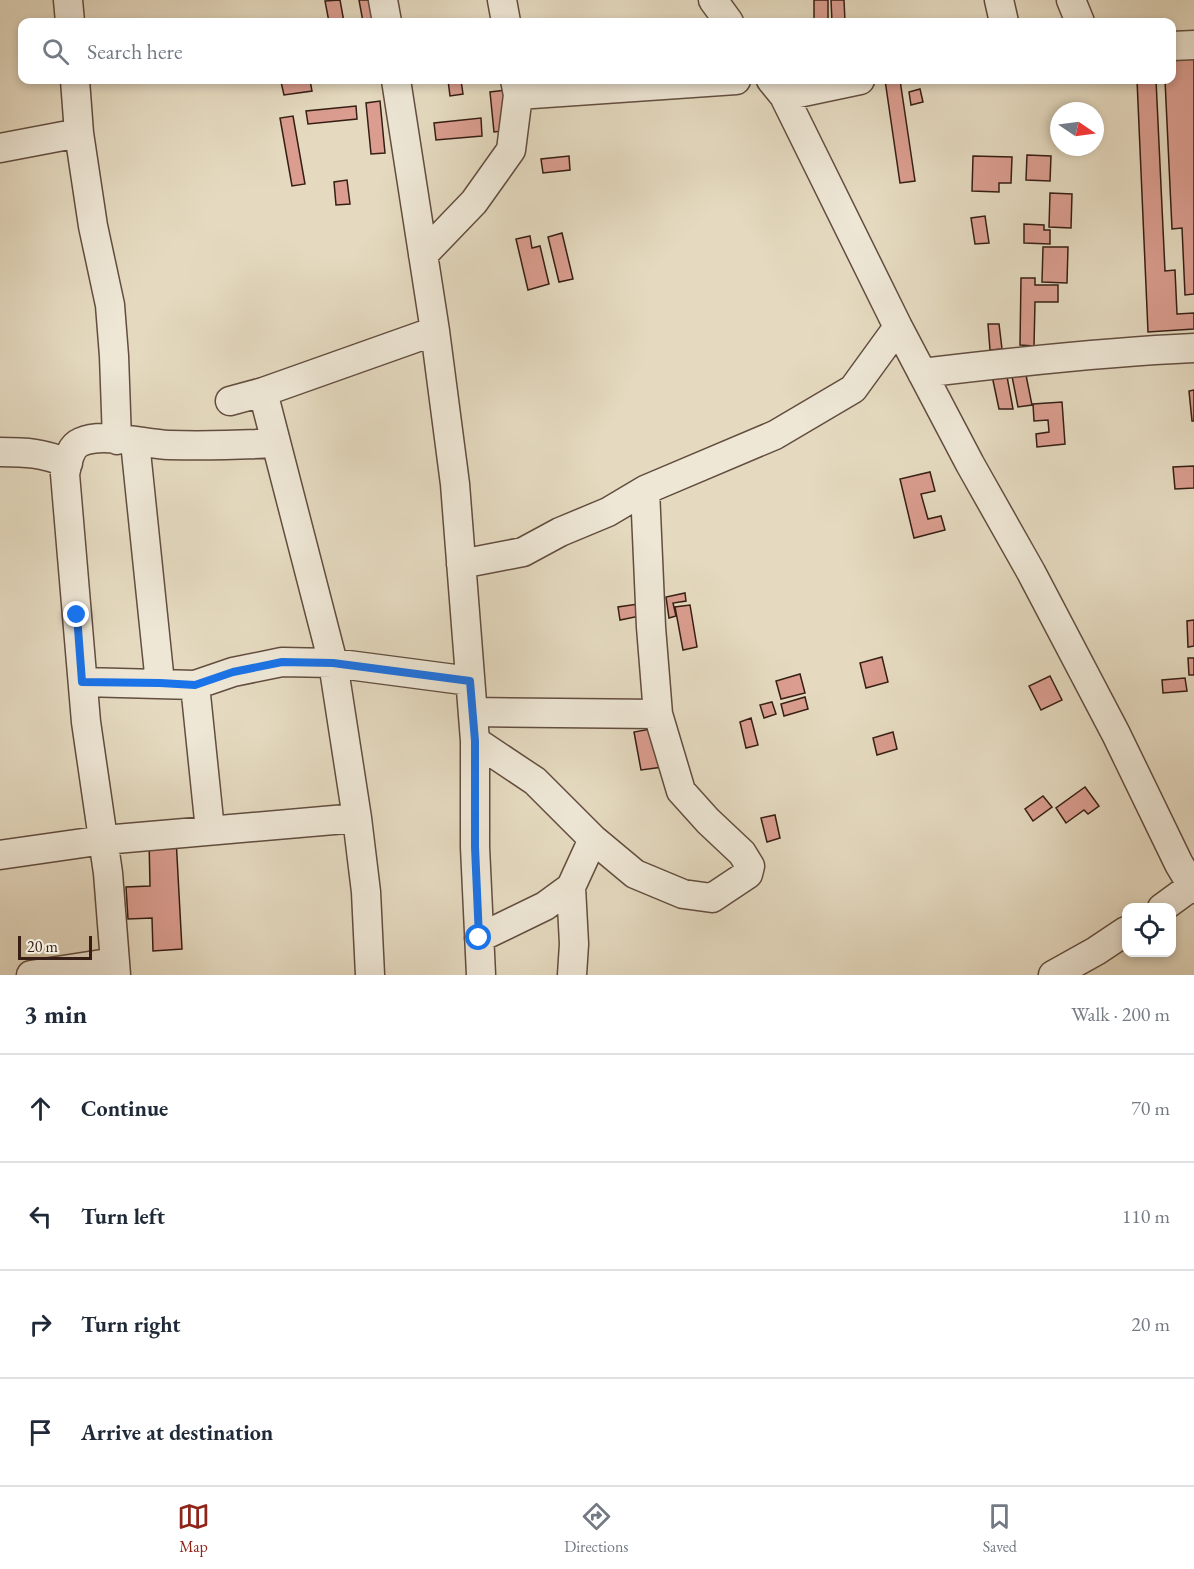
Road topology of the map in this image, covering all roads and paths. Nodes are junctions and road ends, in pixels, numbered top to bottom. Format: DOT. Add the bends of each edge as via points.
graph roads {
  1 [pos="68,0"];
  2 [pos="383,0"];
  3 [pos="502,0"];
  4 [pos="713,0"];
  5 [pos="999,0"];
  6 [pos="1071,0"];
  7 [pos="70,18"];
  8 [pos="386,18"];
  9 [pos="505,18"];
  10 [pos="726,18"];
  11 [pos="1003,18"];
  12 [pos="1078,18"];
  13 [pos="1194,45"];
  14 [pos="1176,46"];
  15 [pos="75,84"];
  16 [pos="397,84"];
  17 [pos="611,84"];
  18 [pos="819,84"];
  19 [pos="517,87"];
  20 [pos="778,88"];
  21 [pos="80,133"];
  22 [pos="0,148"];
  23 [pos="423,255"];
  24 [pos="898,327"];
  25 [pos="435,331"];
  26 [pos="1194,348"];
  27 [pos="922,373"];
  28 [pos="262,392"];
  29 [pos="230,401"];
  30 [pos="126,441"];
  31 [pos="276,443"];
  32 [pos="0,452"];
  33 [pos="68,464"];
  34 [pos="645,490"];
  35 [pos="461,564"];
  36 [pos="333,663"];
  37 [pos="470,681"];
  38 [pos="82,682"];
  39 [pos="160,683"];
  40 [pos="195,685"];
  41 [pos="473,712"];
  42 [pos="658,714"];
  43 [pos="475,741"];
  44 [pos="357,818"];
  45 [pos="210,830"];
  46 [pos="593,839"];
  47 [pos="104,840"];
  48 [pos="0,855"];
  49 [pos="571,887"];
  50 [pos="1193,887"];
  51 [pos="1169,903"];
  52 [pos="1122,934"];
  53 [pos="479,938"];
  54 [pos="115,969"];
  55 [pos="31,975"];
  56 [pos="370,975"];
  57 [pos="481,975"];
  58 [pos="572,975"];
  59 [pos="1053,975"];
  1 -- 7 [label="street"];
  2 -- 8 [label="street"];
  3 -- 9 [label="street"];
  4 -- 10 [label="street"];
  5 -- 11 [label="street"];
  6 -- 12 [label="street"];
  13 -- 14 [label="street"];
  15 -- 21 [label="street"];
  16 -- 23 [label="street"];
  17 -- 19 [label="street"];
  18 -- 20 [label="street"];
  19 -- 23 [label="street" via="511,150 474,202"];
  20 -- 24 [label="street"];
  21 -- 22 [label="street"];
  21 -- 30 [label="street" via="93,226 110,305"];
  23 -- 25 [label="street"];
  24 -- 27 [label="street"];
  24 -- 34 [label="street" via="853,388 775,435"];
  25 -- 28 [label="street"];
  25 -- 35 [label="street"];
  26 -- 27 [label="street"];
  27 -- 50 [label="street" via="1031,572"];
  28 -- 29 [label="street"];
  28 -- 31 [label="street"];
  30 -- 31 [label="street" via="226,446"];
  30 -- 33 [label="street" via="98,438 81,442 73,447"];
  30 -- 39 [label="street"];
  31 -- 36 [label="street"];
  32 -- 33 [label="street" via="32,452"];
  33 -- 38 [label="street" via="65,474"];
  34 -- 35 [label="street" via="523,552"];
  34 -- 42 [label="street"];
  35 -- 37 [label="street"];
  36 -- 37 [label="street"];
  36 -- 40 [label="street" via="282,662"];
  36 -- 44 [label="street"];
  37 -- 41 [label="street"];
  38 -- 39 [label="street"];
  38 -- 47 [label="street"];
  39 -- 40 [label="street"];
  40 -- 45 [label="street"];
  41 -- 42 [label="street"];
  41 -- 43 [label="street"];
  42 -- 46 [label="street" via="681,790 742,853 750,866 748,874 712,898 683,894 635,874"];
  43 -- 46 [label="street" via="535,781"];
  43 -- 53 [label="street"];
  44 -- 45 [label="street"];
  44 -- 56 [label="street"];
  45 -- 47 [label="street"];
  46 -- 49 [label="street"];
  47 -- 48 [label="street"];
  47 -- 54 [label="street"];
  49 -- 53 [label="street" via="544,906"];
  49 -- 58 [label="street"];
  50 -- 51 [label="street"];
  52 -- 59 [label="street"];
  53 -- 57 [label="street"];
  54 -- 55 [label="street"];
}
